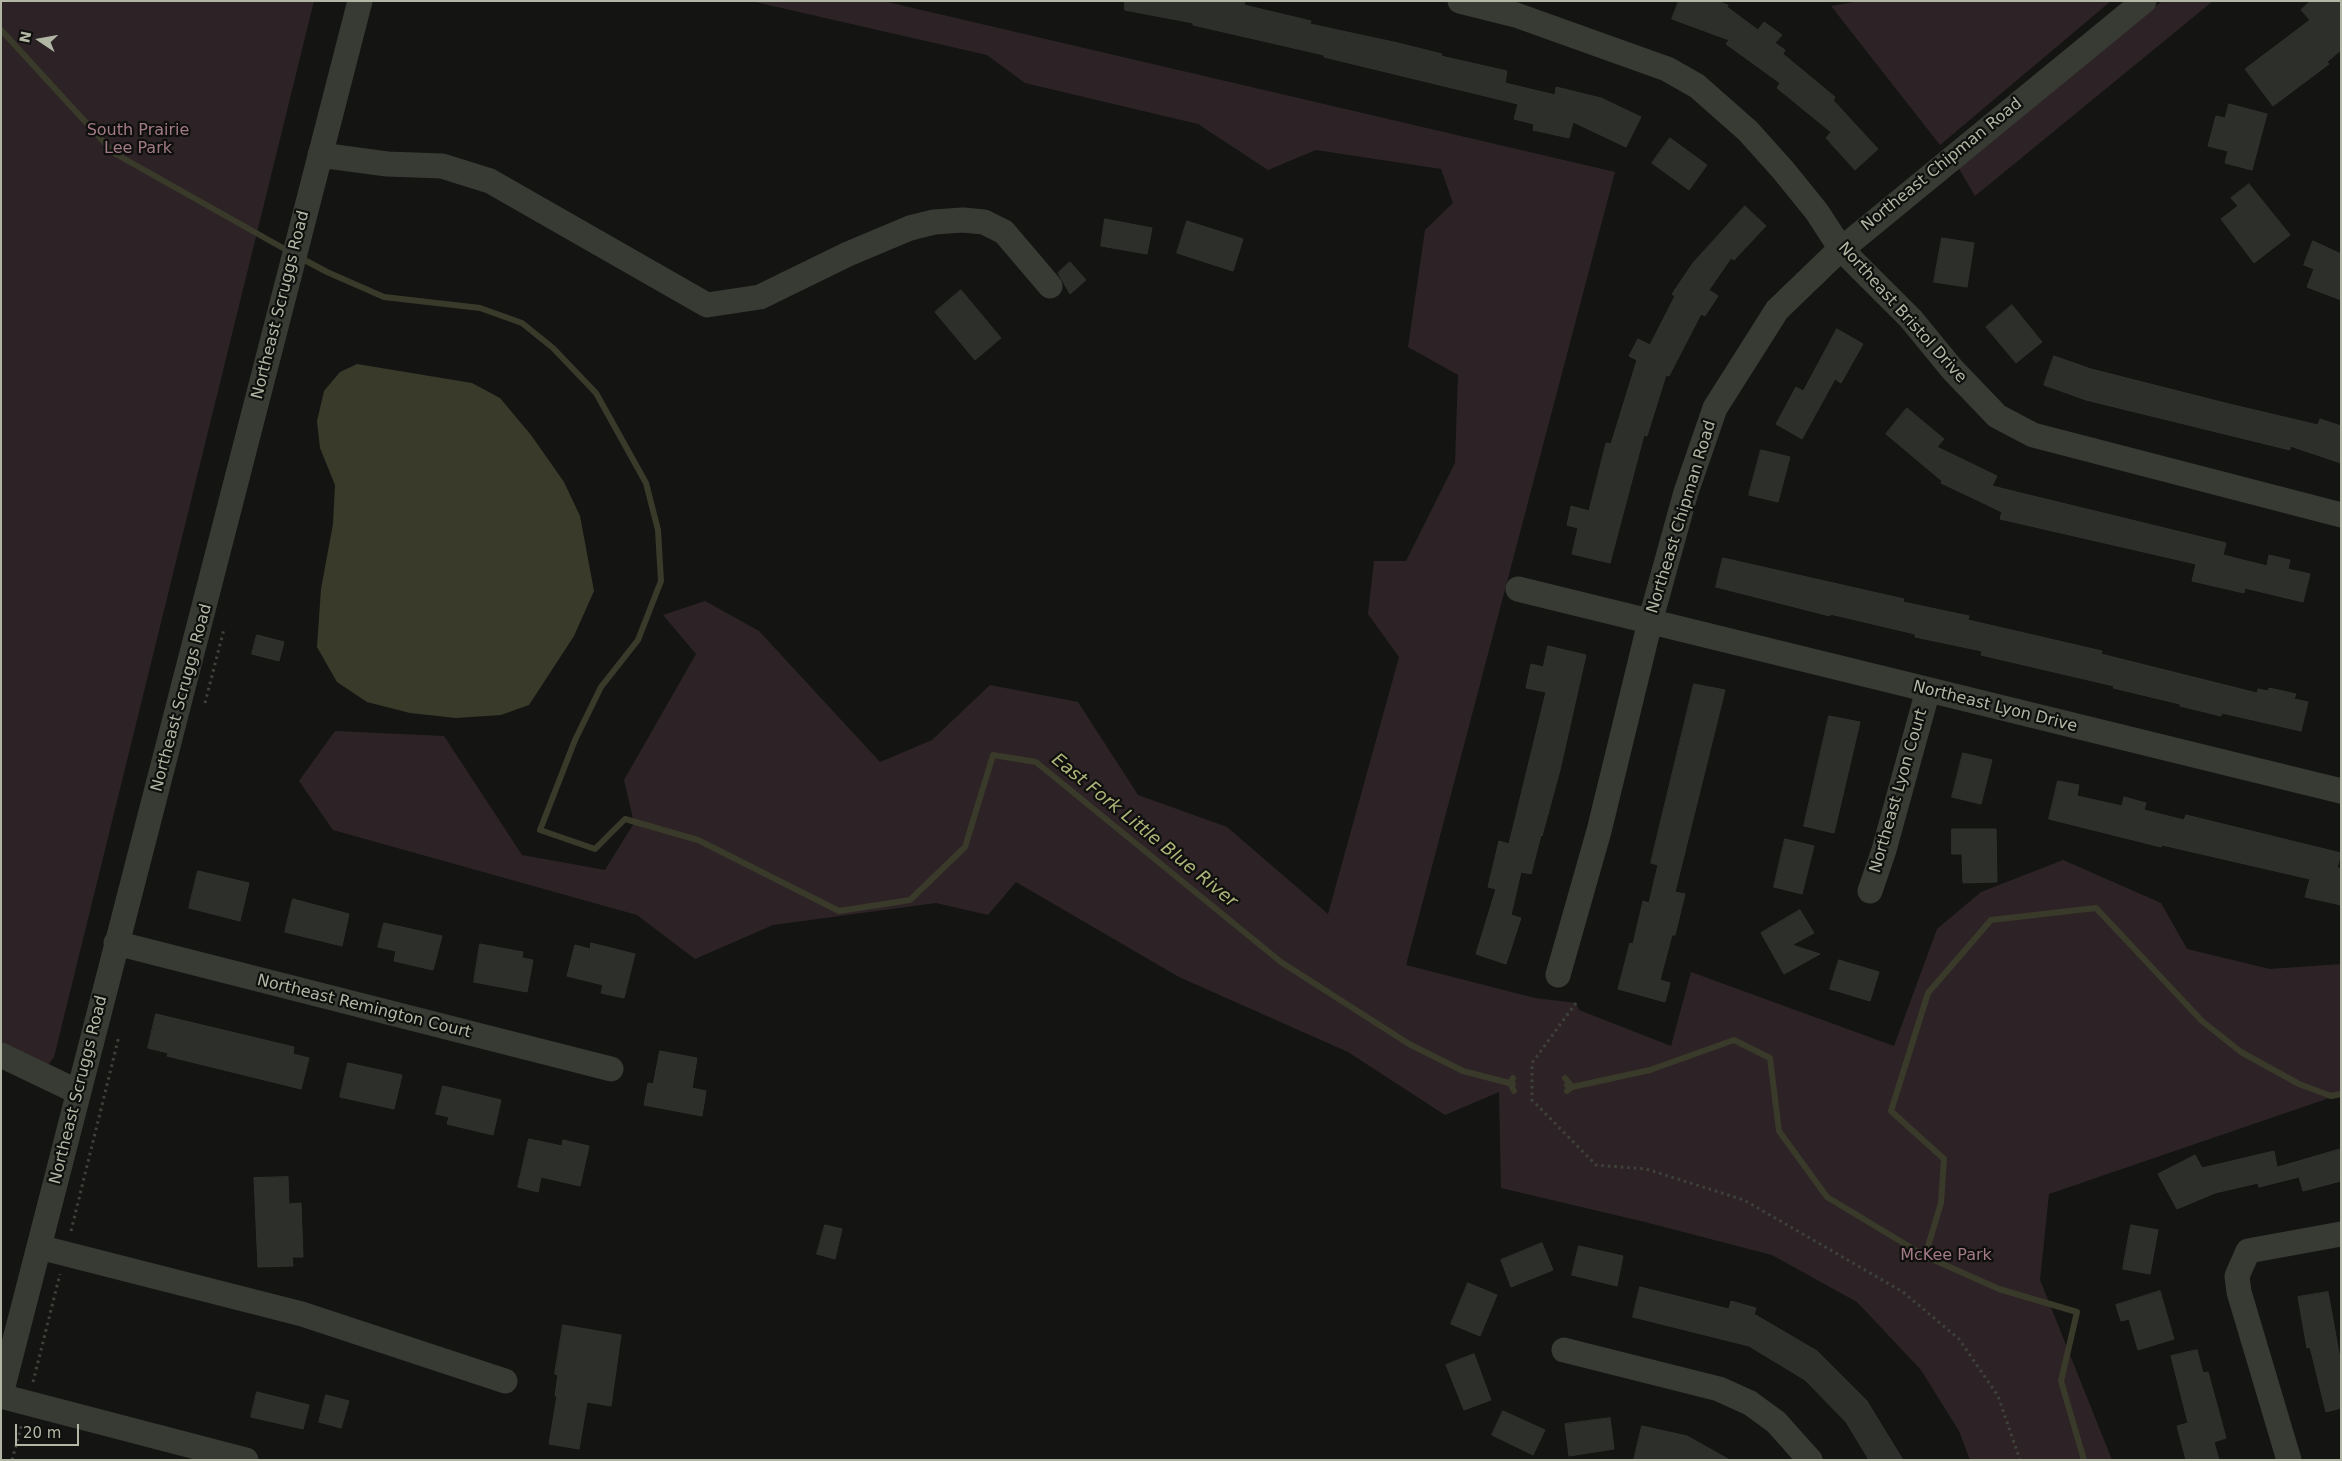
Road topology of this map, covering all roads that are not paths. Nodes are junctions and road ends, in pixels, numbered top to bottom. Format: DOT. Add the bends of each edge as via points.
graph roads {
  1 [pos="360,1"];
  2 [pos="1460,1"];
  3 [pos="2144,1"];
  4 [pos="1517,8"];
  5 [pos="320,155"];
  6 [pos="1841,249"];
  7 [pos="1050,286"];
  8 [pos="2341,515"];
  9 [pos="1518,590"];
  10 [pos="1650,622"];
  11 [pos="1928,690"];
  12 [pos="2341,791"];
  13 [pos="1870,891"];
  14 [pos="116,944"];
  15 [pos="1558,975"];
  16 [pos="1,1055"];
  17 [pos="611,1070"];
  18 [pos="78,1092"];
  19 [pos="2341,1234"];
  20 [pos="38,1247"];
  21 [pos="1564,1350"];
  22 [pos="505,1381"];
  23 [pos="1,1395"];
  24 [pos="246,1460"];
  25 [pos="1810,1460"];
  26 [pos="2290,1460"];
  1 -- 5 [label="street, Northeast Scruggs Road"];
  2 -- 4 [label="street, Northeast Bristol Drive"];
  3 -- 6 [label="street, Northeast Chipman Road"];
  4 -- 6 [label="street, Northeast Bristol Drive" via="1666,69 1697,86 1748,131 1783,170 1817,212"];
  5 -- 7 [label="street" via="387,164 442,166 490,181 707,305 760,297 910,228 953,220 984,222 1004,232"];
  5 -- 14 [label="street, Northeast Scruggs Road" via="193,658"];
  6 -- 8 [label="street, Northeast Bristol Drive" via="1911,319 1997,416 2012,425 2033,435"];
  6 -- 10 [label="street, Northeast Chipman Road" via="1777,310 1715,408 1686,492"];
  9 -- 10 [label="street, Northeast Chipman Road"];
  10 -- 11 [label="street, Northeast Lyon Drive"];
  10 -- 15 [label="street, Northeast Chipman Road" via="1599,831"];
  11 -- 12 [label="street, Northeast Lyon Drive"];
  11 -- 13 [label="street, Northeast Lyon Court"];
  14 -- 17 [label="street, Northeast Remington Court"];
  14 -- 18 [label="street, Northeast Scruggs Road"];
  16 -- 18 [label="street"];
  18 -- 20 [label="street, Northeast Scruggs Road"];
  19 -- 26 [label="street" via="2248,1251 2237,1276 2239,1292"];
  20 -- 22 [label="street" via="302,1314"];
  20 -- 23 [label="street, Northeast Scruggs Road"];
  21 -- 25 [label="street" via="1719,1389 1750,1403 1776,1422"];
  23 -- 24 [label="street"];
}
